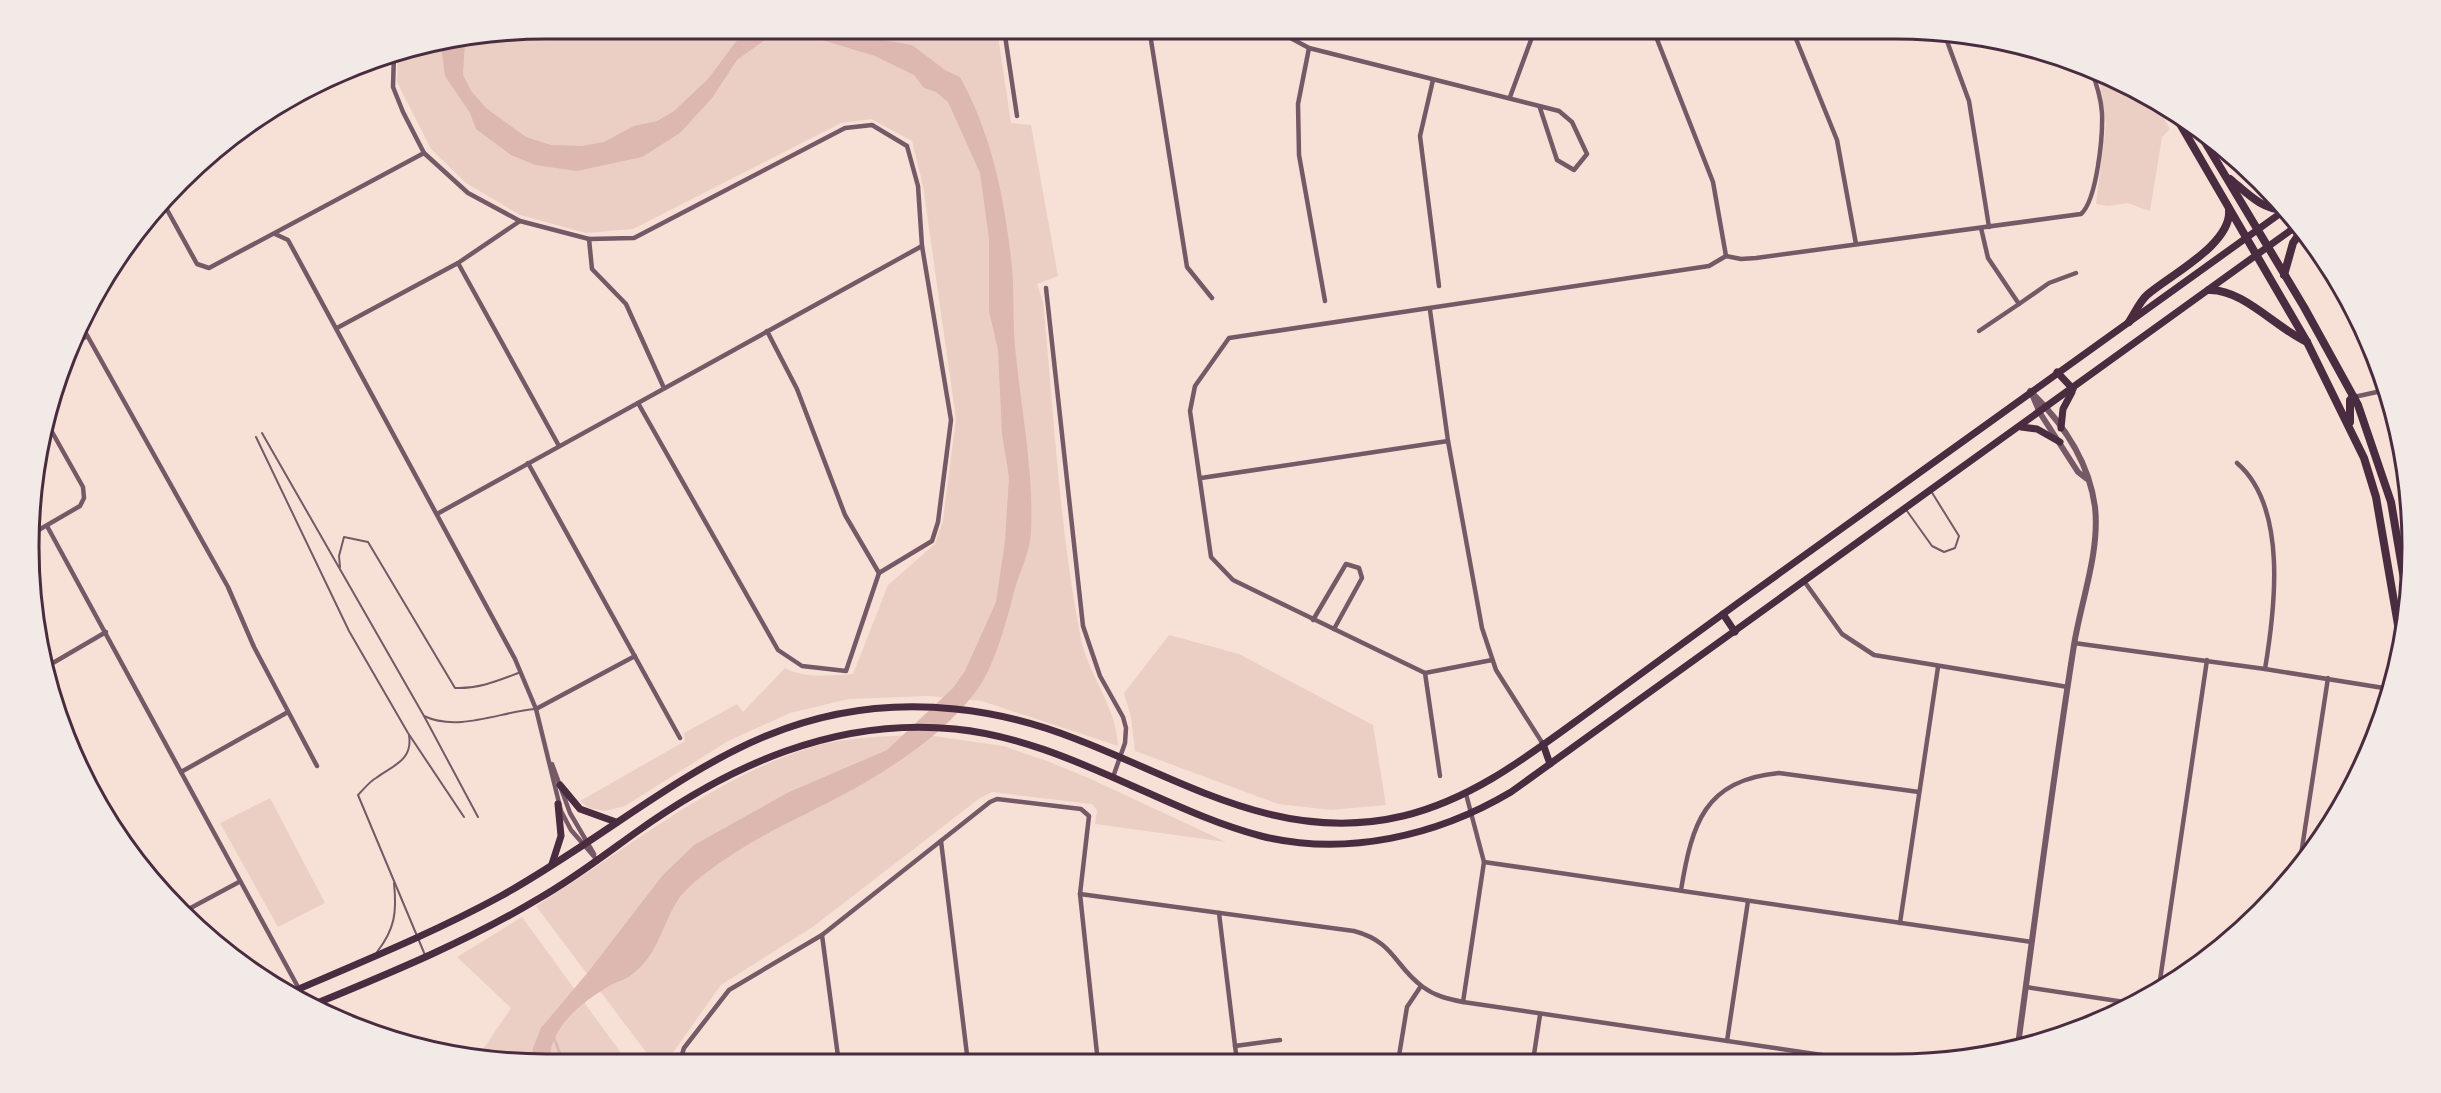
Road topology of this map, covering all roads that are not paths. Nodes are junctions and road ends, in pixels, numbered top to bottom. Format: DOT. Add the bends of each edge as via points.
graph roads {
  1 [pos="1006,39"];
  2 [pos="1152,39"];
  3 [pos="1293,39"];
  4 [pos="1531,39"];
  5 [pos="1657,39"];
  6 [pos="1796,39"];
  7 [pos="1947,42"];
  8 [pos="1309,48"];
  9 [pos="394,63"];
  10 [pos="1433,80"];
  11 [pos="2096,81"];
  12 [pos="1510,97"];
  13 [pos="1540,108"];
  14 [pos="1017,116"];
  15 [pos="2183,130"];
  16 [pos="2209,149"];
  17 [pos="424,153"];
  18 [pos="2224,174"];
  19 [pos="2228,205"];
  20 [pos="167,210"];
  21 [pos="2274,210"];
  22 [pos="2278,215"];
  23 [pos="520,221"];
  24 [pos="1989,227"];
  25 [pos="1981,228"];
  26 [pos="2258,230"];
  27 [pos="2291,230"];
  28 [pos="275,234"];
  29 [pos="2247,238"];
  30 [pos="2297,238"];
  31 [pos="590,239"];
  32 [pos="1856,244"];
  33 [pos="922,246"];
  34 [pos="2268,247"];
  35 [pos="2257,255"];
  36 [pos="1726,256"];
  37 [pos="458,263"];
  38 [pos="2076,273"];
  39 [pos="2284,275"];
  40 [pos="1439,286"];
  41 [pos="1046,288"];
  42 [pos="2210,290"];
  43 [pos="1212,298"];
  44 [pos="1325,301"];
  45 [pos="2019,304"];
  46 [pos="1430,310"];
  47 [pos="2129,322"];
  48 [pos="337,328"];
  49 [pos="767,331"];
  50 [pos="1979,331"];
  51 [pos="87,336"];
  52 [pos="84,338"];
  53 [pos="2307,342"];
  54 [pos="2057,372"];
  55 [pos="664,388"];
  56 [pos="2073,389"];
  57 [pos="2030,391"];
  58 [pos="2378,392"];
  59 [pos="2354,397"];
  60 [pos="638,403"];
  61 [pos="2048,408"];
  62 [pos="2040,413"];
  63 [pos="2350,426"];
  64 [pos="2021,427"];
  65 [pos="2061,428"];
  66 [pos="52,432"];
  67 [pos="262,433"];
  68 [pos="256,437"];
  69 [pos="1448,441"];
  70 [pos="2060,442"];
  71 [pos="559,446"];
  72 [pos="528,463"];
  73 [pos="2237,463"];
  74 [pos="1201,478"];
  75 [pos="2087,479"];
  76 [pos="1931,491"];
  77 [pos="1905,509"];
  78 [pos="436,514"];
  79 [pos="47,526"];
  80 [pos="39,530"];
  81 [pos="2400,555"];
  82 [pos="2387,557"];
  83 [pos="2402,563"];
  84 [pos="340,568"];
  85 [pos="879,573"];
  86 [pos="1804,581"];
  87 [pos="1723,614"];
  88 [pos="2397,618"];
  89 [pos="1313,620"];
  90 [pos="1334,629"];
  91 [pos="106,632"];
  92 [pos="1735,632"];
  93 [pos="2074,643"];
  94 [pos="634,656"];
  95 [pos="1492,660"];
  96 [pos="2207,660"];
  97 [pos="53,664"];
  98 [pos="1938,667"];
  99 [pos="2265,669"];
  100 [pos="521,672"];
  101 [pos="1425,673"];
  102 [pos="2328,678"];
  103 [pos="2068,687"];
  104 [pos="2382,688"];
  105 [pos="536,709"];
  106 [pos="288,712"];
  107 [pos="423,716"];
  108 [pos="408,733"];
  109 [pos="680,738"];
  110 [pos="1543,744"];
  111 [pos="548,753"];
  112 [pos="1120,758"];
  113 [pos="1550,764"];
  114 [pos="317,766"];
  115 [pos="181,772"];
  116 [pos="1440,776"];
  117 [pos="1113,777"];
  118 [pos="560,785"];
  119 [pos="1919,792"];
  120 [pos="1466,794"];
  121 [pos="558,804"];
  122 [pos="1473,812"];
  123 [pos="464,817"];
  124 [pos="478,818"];
  125 [pos="616,822"];
  126 [pos="941,841"];
  127 [pos="585,843"];
  128 [pos="2302,848"];
  129 [pos="597,861"];
  130 [pos="1484,862"];
  131 [pos="551,867"];
  132 [pos="394,880"];
  133 [pos="240,882"];
  134 [pos="1682,890"];
  135 [pos="1080,894"];
  136 [pos="1748,901"];
  137 [pos="191,908"];
  138 [pos="1219,913"];
  139 [pos="1899,923"];
  140 [pos="822,935"];
  141 [pos="418,938"];
  142 [pos="2032,942"];
  143 [pos="375,955"];
  144 [pos="425,955"];
  145 [pos="2160,978"];
  146 [pos="1421,986"];
  147 [pos="296,987"];
  148 [pos="2026,987"];
  149 [pos="299,989"];
  150 [pos="321,1001"];
  151 [pos="2120,1001"];
  152 [pos="1463,1002"];
  153 [pos="1540,1015"];
  154 [pos="2019,1039"];
  155 [pos="1280,1040"];
  156 [pos="1727,1041"];
  157 [pos="1234,1046"];
  158 [pos="681,1054"];
  159 [pos="838,1054"];
  160 [pos="967,1054"];
  161 [pos="1097,1054"];
  162 [pos="1236,1054"];
  163 [pos="1399,1054"];
  164 [pos="1534,1054"];
  165 [pos="1815,1054"];
  1 -- 14 [label="street"];
  2 -- 43 [label="street" via="1187,267"];
  3 -- 8 [label="street"];
  4 -- 12 [label="street"];
  5 -- 36 [label="street" via="1713,182"];
  6 -- 32 [label="street" via="1837,141"];
  7 -- 24 [label="street" via="1969,101"];
  8 -- 10 [label="street"];
  8 -- 44 [label="street" via="1298,104 1299,155"];
  9 -- 17 [label="street" via="393,87"];
  10 -- 12 [label="street"];
  10 -- 40 [label="street" via="1420,136"];
  11 -- 24 [label="street" via="2102,114 2088,205 2080,214"];
  12 -- 13 [label="street"];
  13 -- 13 [label="street" via="1559,111 1572,122 1587,154 1574,170 1557,160"];
  15 -- 19 [label="highway"];
  16 -- 18 [label="highway"];
  17 -- 23 [label="street" via="468,193"];
  17 -- 28 [label="street"];
  18 -- 21 [label="highway" via="2264,207"];
  18 -- 26 [label="highway"];
  19 -- 29 [label="highway"];
  19 -- 47 [label="highway" via="2229,220 2211,247 2146,296"];
  20 -- 28 [label="street" via="197,264 209,268"];
  22 -- 26 [label="main road"];
  23 -- 31 [label="street"];
  23 -- 37 [label="street"];
  24 -- 25 [label="street"];
  25 -- 32 [label="street"];
  25 -- 45 [label="street" via="1988,258"];
  26 -- 29 [label="main road"];
  26 -- 34 [label="highway"];
  27 -- 34 [label="main road"];
  28 -- 48 [label="street" via="288,240"];
  29 -- 35 [label="highway"];
  29 -- 47 [label="main road"];
  30 -- 39 [label="highway"];
  31 -- 33 [label="street" via="634,238 845,128 872,125 907,146 918,186"];
  31 -- 55 [label="street" via="592,269 626,304"];
  32 -- 36 [label="street" via="1749,259"];
  33 -- 49 [label="street"];
  33 -- 85 [label="street" via="951,420 938,522 932,541"];
  34 -- 35 [label="main road"];
  34 -- 39 [label="highway"];
  35 -- 42 [label="main road"];
  35 -- 53 [label="highway"];
  36 -- 46 [label="street" via="1709,266"];
  37 -- 48 [label="street"];
  37 -- 71 [label="street"];
  38 -- 45 [label="street" via="2049,283"];
  39 -- 59 [label="highway"];
  41 -- 112 [label="street" via="1083,626 1100,676 1123,717 1127,736"];
  42 -- 53 [label="highway" via="2230,292"];
  42 -- 56 [label="main road"];
  45 -- 50 [label="street"];
  46 -- 69 [label="street"];
  46 -- 74 [label="street" via="1229,338 1195,386 1190,411"];
  47 -- 54 [label="main road"];
  48 -- 78 [label="street"];
  49 -- 55 [label="street"];
  49 -- 85 [label="street" via="797,389 845,515"];
  51 -- 52 [label="street"];
  51 -- 106 [label="street" via="228,586"];
  53 -- 63 [label="highway"];
  54 -- 56 [label="main road"];
  54 -- 57 [label="main road"];
  55 -- 60 [label="street"];
  56 -- 61 [label="main road"];
  56 -- 65 [label="main road" via="2063,409"];
  57 -- 61 [label="street"];
  57 -- 62 [label="street"];
  57 -- 87 [label="main road"];
  58 -- 59 [label="street"];
  59 -- 63 [label="highway" via="2350,400"];
  59 -- 81 [label="highway" via="2391,502"];
  60 -- 71 [label="street"];
  60 -- 85 [label="street" via="778,650 802,666 846,671"];
  61 -- 62 [label="main road"];
  61 -- 65 [label="street"];
  62 -- 64 [label="main road"];
  62 -- 70 [label="street"];
  63 -- 82 [label="highway" via="2374,491"];
  64 -- 70 [label="main road" via="2037,429"];
  64 -- 76 [label="main road"];
  65 -- 75 [label="street" via="2085,465"];
  66 -- 79 [label="street" via="83,487 84,498 80,506"];
  67 -- 84 [label="lane"];
  68 -- 108 [label="lane" via="349,631"];
  69 -- 74 [label="street"];
  69 -- 95 [label="street" via="1482,628"];
  70 -- 75 [label="street" via="2078,472"];
  71 -- 72 [label="street"];
  72 -- 78 [label="street"];
  72 -- 94 [label="street"];
  73 -- 99 [label="street" via="2251,475 2272,543 2275,598"];
  74 -- 89 [label="street" via="1211,557 1233,580"];
  75 -- 93 [label="street" via="2096,525"];
  76 -- 77 [label="main road"];
  76 -- 77 [label="lane" via="1959,536 1955,548 1944,552 1932,546"];
  77 -- 86 [label="main road"];
  78 -- 100 [label="street"];
  79 -- 80 [label="street"];
  79 -- 91 [label="street"];
  81 -- 82 [label="highway"];
  81 -- 83 [label="highway"];
  82 -- 88 [label="highway"];
  84 -- 100 [label="lane" via="344,537 368,542 455,688 471,689"];
  84 -- 107 [label="lane"];
  86 -- 92 [label="main road"];
  86 -- 98 [label="street" via="1835,627 1851,643 1886,659"];
  87 -- 92 [label="main road"];
  87 -- 110 [label="main road"];
  89 -- 90 [label="street"];
  89 -- 90 [label="street" via="1346,564 1359,568 1362,578"];
  90 -- 101 [label="street"];
  91 -- 97 [label="street"];
  91 -- 115 [label="street"];
  92 -- 113 [label="main road"];
  93 -- 96 [label="street"];
  93 -- 103 [label="street"];
  94 -- 105 [label="street"];
  94 -- 109 [label="street"];
  95 -- 101 [label="street"];
  95 -- 110 [label="street"];
  96 -- 99 [label="street"];
  96 -- 145 [label="street"];
  98 -- 103 [label="street"];
  98 -- 119 [label="street"];
  99 -- 102 [label="street"];
  100 -- 105 [label="street"];
  101 -- 116 [label="street"];
  102 -- 104 [label="street"];
  102 -- 128 [label="street"];
  103 -- 142 [label="street"];
  105 -- 107 [label="lane" via="453,722"];
  105 -- 111 [label="street"];
  106 -- 114 [label="street"];
  106 -- 115 [label="street"];
  107 -- 124 [label="lane"];
  108 -- 123 [label="lane"];
  108 -- 132 [label="lane" via="411,745 404,760 373,779 358,795"];
  110 -- 113 [label="main road"];
  110 -- 120 [label="main road"];
  111 -- 118 [label="street"];
  111 -- 121 [label="street"];
  112 -- 117 [label="street"];
  112 -- 120 [label="main road" via="1237,806 1313,823 1384,820"];
  112 -- 125 [label="main road" via="1042,727 981,713 889,708 825,717 762,736 711,761"];
  113 -- 122 [label="main road"];
  115 -- 133 [label="street"];
  117 -- 122 [label="main road" via="1240,830 1302,842 1388,839 1430,829"];
  117 -- 129 [label="main road" via="1040,747 968,731 872,730 815,740 754,762 683,801"];
  118 -- 125 [label="main road" via="580,809"];
  118 -- 127 [label="street"];
  119 -- 134 [label="street" via="1779,773 1734,783 1714,799 1698,821 1688,849"];
  119 -- 139 [label="street"];
  120 -- 122 [label="street"];
  121 -- 127 [label="street" via="566,822"];
  121 -- 131 [label="main road" via="561,842"];
  122 -- 130 [label="street"];
  125 -- 127 [label="main road"];
  126 -- 135 [label="street" via="997,799 1081,810 1089,816"];
  126 -- 140 [label="street"];
  126 -- 160 [label="street"];
  127 -- 129 [label="street"];
  127 -- 131 [label="main road"];
  129 -- 144 [label="main road" via="539,899"];
  130 -- 134 [label="street"];
  130 -- 152 [label="street"];
  131 -- 141 [label="main road"];
  132 -- 141 [label="lane"];
  132 -- 143 [label="lane" via="395,923"];
  133 -- 137 [label="street"];
  133 -- 147 [label="street"];
  134 -- 136 [label="street"];
  135 -- 138 [label="street"];
  135 -- 161 [label="street"];
  136 -- 139 [label="street"];
  136 -- 156 [label="street"];
  138 -- 146 [label="street" via="1374,936"];
  138 -- 157 [label="street"];
  139 -- 142 [label="street"];
  140 -- 158 [label="street" via="729,990"];
  140 -- 159 [label="street"];
  141 -- 143 [label="main road"];
  141 -- 144 [label="lane"];
  142 -- 148 [label="street"];
  143 -- 149 [label="main road"];
  144 -- 150 [label="main road"];
  146 -- 152 [label="street"];
  146 -- 163 [label="street" via="1407,1007"];
  148 -- 151 [label="street"];
  148 -- 154 [label="street"];
  152 -- 153 [label="street"];
  153 -- 156 [label="street"];
  153 -- 164 [label="street"];
  155 -- 157 [label="street"];
  156 -- 165 [label="street"];
  157 -- 162 [label="street"];
}
